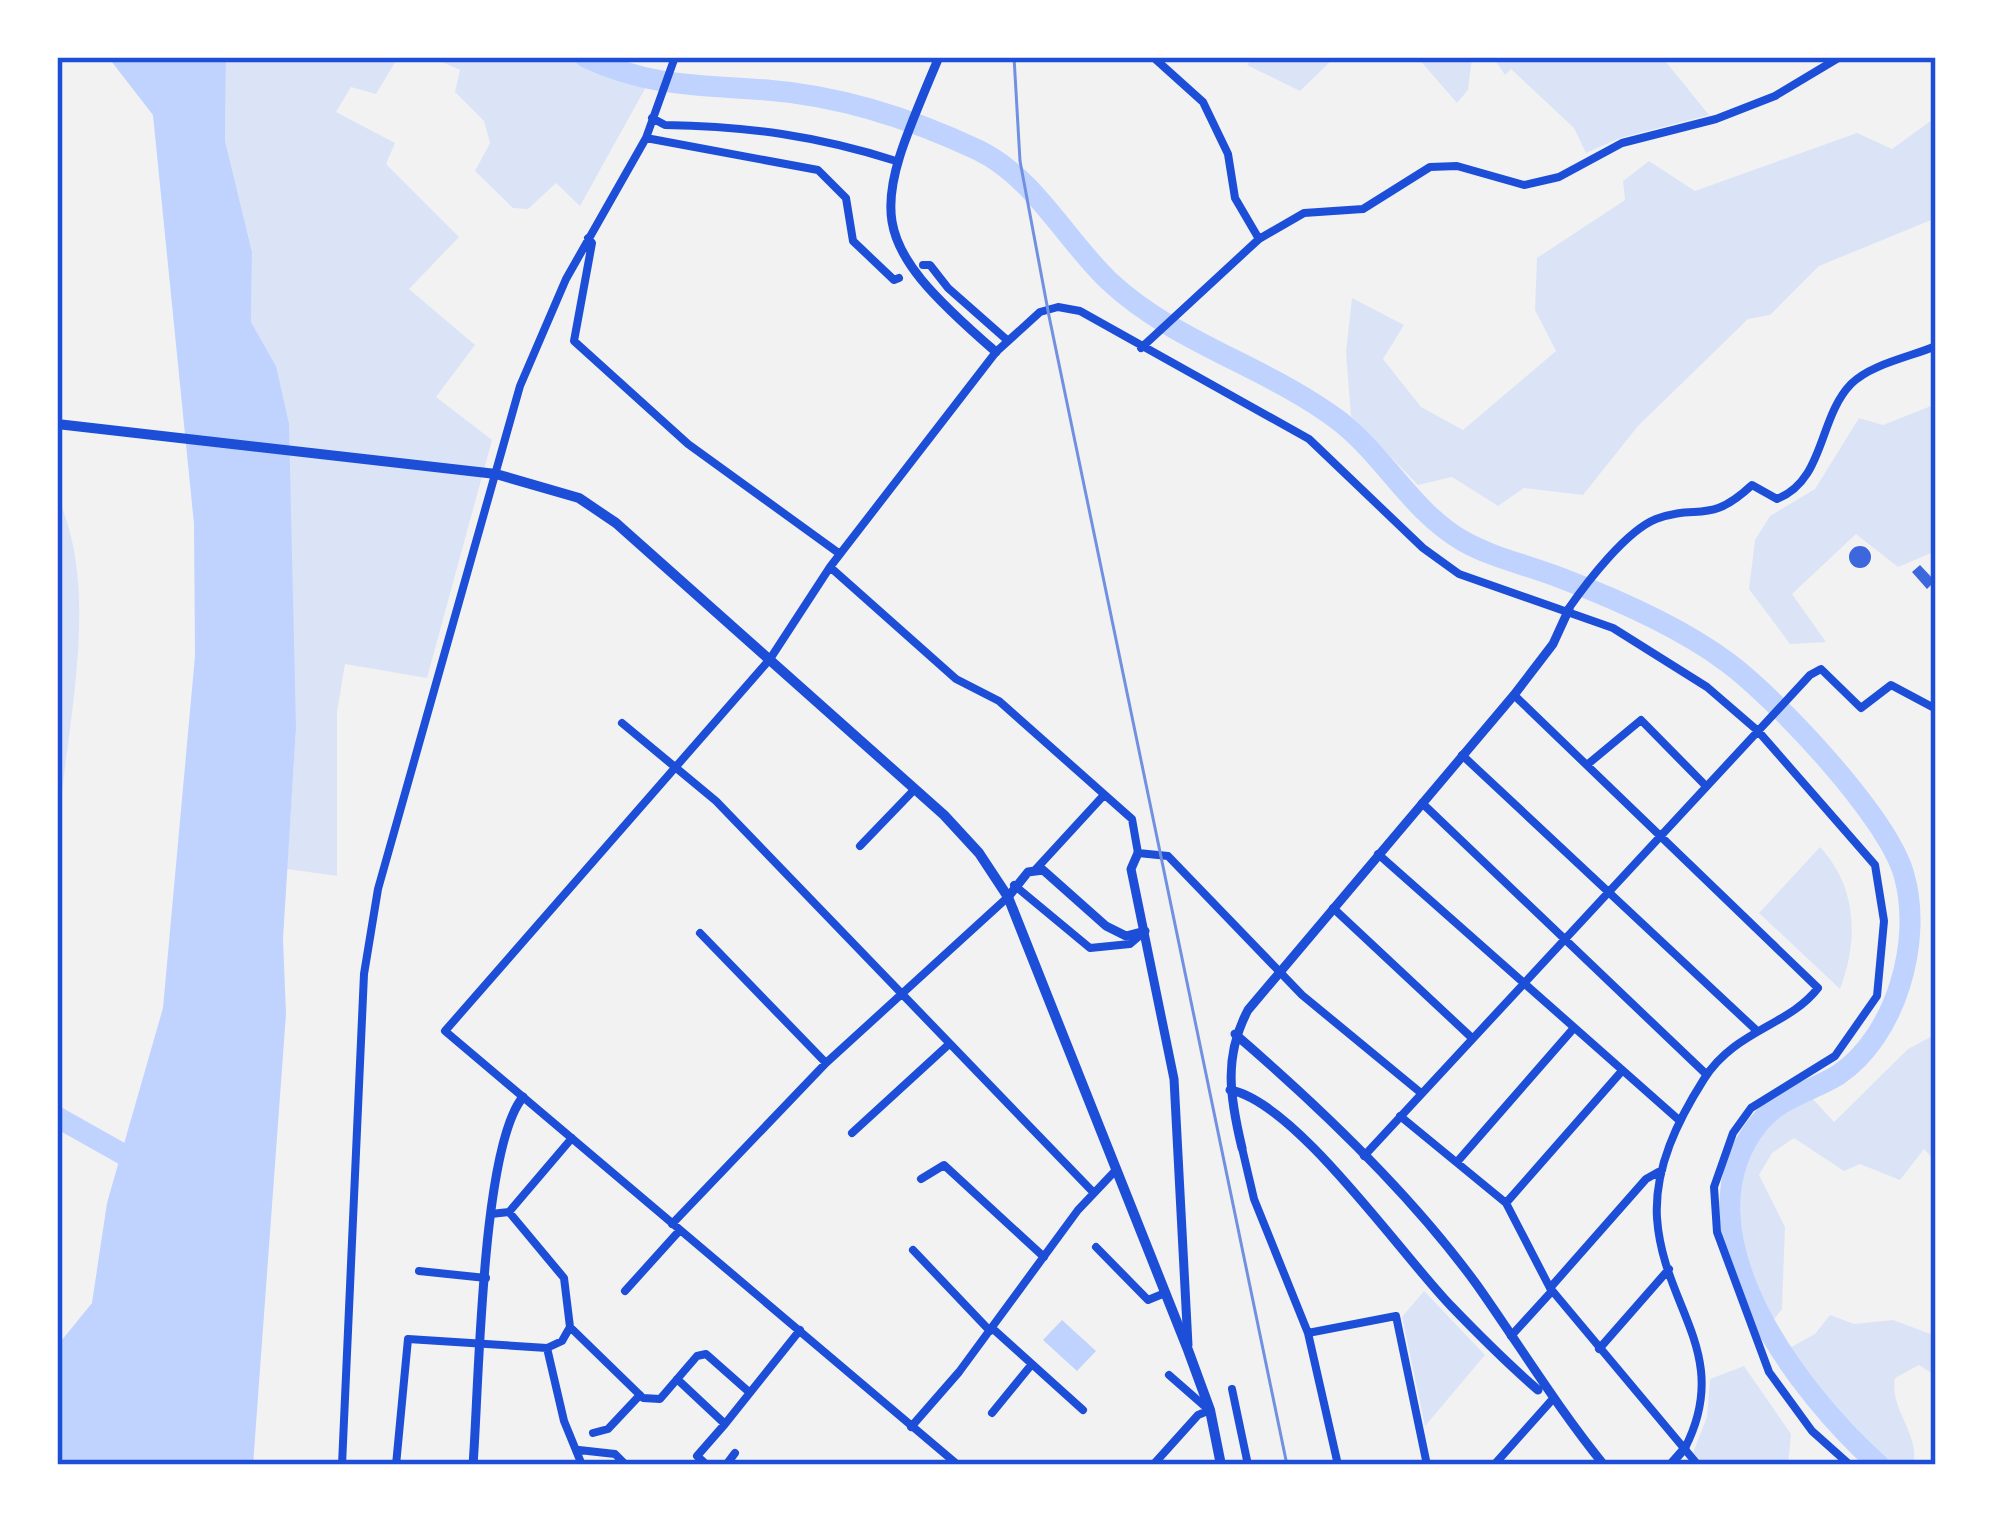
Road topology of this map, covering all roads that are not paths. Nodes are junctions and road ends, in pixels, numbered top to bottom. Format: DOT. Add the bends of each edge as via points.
graph roads {
  1 [pos="674,57"];
  2 [pos="939,57"];
  3 [pos="1153,57"];
  4 [pos="1840,57"];
  5 [pos="652,118"];
  6 [pos="646,138"];
  7 [pos="896,161"];
  8 [pos="588,238"];
  9 [pos="1259,239"];
  10 [pos="923,265"];
  11 [pos="899,278"];
  12 [pos="1007,340"];
  13 [pos="1936,346"];
  14 [pos="1141,348"];
  15 [pos="996,352"];
  16 [pos="57,424"];
  17 [pos="490,473"];
  18 [pos="840,554"];
  19 [pos="830,566"];
  20 [pos="1569,609"];
  21 [pos="770,659"];
  22 [pos="1514,695"];
  23 [pos="1936,710"];
  24 [pos="622,723"];
  25 [pos="1758,731"];
  26 [pos="1462,755"];
  27 [pos="1588,764"];
  28 [pos="675,768"];
  29 [pos="1704,784"];
  30 [pos="913,791"];
  31 [pos="1104,795"];
  32 [pos="1422,803"];
  33 [pos="1660,832"];
  34 [pos="860,846"];
  35 [pos="1138,853"];
  36 [pos="1377,853"];
  37 [pos="1036,868"];
  38 [pos="1014,884"];
  39 [pos="1605,890"];
  40 [pos="1008,898"];
  41 [pos="1332,907"];
  42 [pos="1145,931"];
  43 [pos="700,933"];
  44 [pos="1564,934"];
  45 [pos="1280,970"];
  46 [pos="1521,982"];
  47 [pos="898,994"];
  48 [pos="1573,1029"];
  49 [pos="1755,1029"];
  50 [pos="1235,1034"];
  51 [pos="1472,1038"];
  52 [pos="947,1046"];
  53 [pos="826,1063"];
  54 [pos="1621,1072"];
  55 [pos="1706,1075"];
  56 [pos="1231,1090"];
  57 [pos="1421,1093"];
  58 [pos="523,1097"];
  59 [pos="1400,1116"];
  60 [pos="1680,1121"];
  61 [pos="853,1133"];
  62 [pos="572,1138"];
  63 [pos="1242,1148"];
  64 [pos="1363,1156"];
  65 [pos="1456,1162"];
  66 [pos="1662,1169"];
  67 [pos="1115,1171"];
  68 [pos="921,1179"];
  69 [pos="1093,1192"];
  70 [pos="1507,1203"];
  71 [pos="508,1212"];
  72 [pos="490,1214"];
  73 [pos="676,1227"];
  74 [pos="1096,1247"];
  75 [pos="913,1250"];
  76 [pos="1043,1257"];
  77 [pos="1669,1269"];
  78 [pos="419,1271"];
  79 [pos="487,1279"];
  80 [pos="1551,1289"];
  81 [pos="625,1291"];
  82 [pos="1165,1293"];
  83 [pos="570,1327"];
  84 [pos="991,1329"];
  85 [pos="800,1330"];
  86 [pos="1308,1334"];
  87 [pos="1510,1337"];
  88 [pos="482,1344"];
  89 [pos="547,1348"];
  90 [pos="1599,1349"];
  91 [pos="1189,1350"];
  92 [pos="1032,1364"];
  93 [pos="1169,1375"];
  94 [pos="677,1379"];
  95 [pos="1232,1389"];
  96 [pos="749,1392"];
  97 [pos="640,1395"];
  98 [pos="1551,1401"];
  99 [pos="1210,1410"];
  100 [pos="1083,1411"];
  101 [pos="992,1413"];
  102 [pos="725,1424"];
  103 [pos="911,1427"];
  104 [pos="593,1433"];
  105 [pos="1685,1448"];
  106 [pos="579,1450"];
  107 [pos="735,1453"];
  108 [pos="342,1465"];
  109 [pos="396,1465"];
  110 [pos="473,1465"];
  111 [pos="582,1465"];
  112 [pos="626,1465"];
  113 [pos="707,1465"];
  114 [pos="725,1465"];
  115 [pos="958,1465"];
  116 [pos="1154,1465"];
  117 [pos="1221,1465"];
  118 [pos="1248,1465"];
  119 [pos="1338,1465"];
  120 [pos="1427,1465"];
  121 [pos="1494,1465"];
  122 [pos="1604,1465"];
  123 [pos="1670,1465"];
  124 [pos="1698,1465"];
  125 [pos="1850,1465"];
  1 -- 5 [label="street"];
  2 -- 7 [label="street"];
  3 -- 9 [label="street" via="1203,102 1228,154 1234,198"];
  4 -- 9 [label="street" via="1775,95 1622,143 1559,177 1524,185 1430,166 1363,209 1304,213"];
  5 -- 6 [label="street"];
  5 -- 7 [label="street" via="785,131"];
  6 -- 8 [label="street"];
  6 -- 11 [label="street" via="818,170 846,198 853,242"];
  7 -- 15 [label="street" via="892,226 907,266"];
  8 -- 17 [label="street"];
  8 -- 18 [label="street" via="574,341 688,444"];
  9 -- 14 [label="street"];
  10 -- 12 [label="street"];
  12 -- 14 [label="street" via="1058,307 1080,311"];
  12 -- 15 [label="street"];
  13 -- 20 [label="street" via="1852,383 1810,472 1788,494 1777,499 1752,485 1716,512 1652,520"];
  14 -- 20 [label="street" via="1309,439 1459,574"];
  15 -- 18 [label="street"];
  16 -- 17 [label="main road"];
  17 -- 21 [label="main road" via="563,491 616,523"];
  17 -- 108 [label="street" via="372,917"];
  18 -- 19 [label="street"];
  19 -- 21 [label="street"];
  19 -- 31 [label="street"];
  20 -- 22 [label="street"];
  20 -- 25 [label="street" via="1707,687"];
  21 -- 28 [label="street"];
  21 -- 30 [label="main road"];
  22 -- 26 [label="street"];
  22 -- 27 [label="street"];
  23 -- 25 [label="street" via="1891,685 1861,708 1821,669"];
  24 -- 28 [label="street"];
  25 -- 29 [label="street"];
  25 -- 125 [label="street" via="1856,838 1883,889 1882,975 1862,1023 1835,1056 1750,1108 1732,1133 1714,1187 1717,1232 1768,1372 1812,1431"];
  26 -- 32 [label="street"];
  26 -- 39 [label="street"];
  27 -- 29 [label="street" via="1641,720"];
  27 -- 33 [label="street"];
  28 -- 47 [label="street" via="716,801"];
  28 -- 58 [label="street" via="446,1031"];
  29 -- 33 [label="street"];
  30 -- 34 [label="street"];
  30 -- 40 [label="main road" via="968,841"];
  31 -- 35 [label="street" via="1132,819"];
  31 -- 37 [label="street"];
  32 -- 36 [label="street"];
  32 -- 44 [label="street"];
  33 -- 39 [label="street"];
  33 -- 49 [label="street" via="1816,982 1810,999"];
  35 -- 42 [label="street" via="1131,869"];
  35 -- 45 [label="street" via="1168,856"];
  36 -- 41 [label="street"];
  36 -- 46 [label="street"];
  37 -- 38 [label="street"];
  37 -- 42 [label="street" via="1106,926 1126,936"];
  38 -- 40 [label="street"];
  38 -- 42 [label="street" via="1090,948 1130,944"];
  39 -- 44 [label="street"];
  39 -- 49 [label="street"];
  40 -- 47 [label="street"];
  40 -- 67 [label="main road"];
  41 -- 45 [label="street"];
  41 -- 51 [label="street"];
  42 -- 91 [label="street" via="1174,1079"];
  43 -- 53 [label="street"];
  44 -- 46 [label="street"];
  44 -- 55 [label="street"];
  45 -- 50 [label="street"];
  45 -- 57 [label="street"];
  46 -- 48 [label="street"];
  46 -- 51 [label="street"];
  47 -- 52 [label="street"];
  47 -- 53 [label="street"];
  48 -- 54 [label="street"];
  48 -- 65 [label="street"];
  49 -- 55 [label="street"];
  50 -- 56 [label="street"];
  50 -- 64 [label="street"];
  51 -- 57 [label="street"];
  52 -- 61 [label="street"];
  52 -- 69 [label="street"];
  53 -- 73 [label="street"];
  54 -- 60 [label="street"];
  54 -- 70 [label="street"];
  55 -- 60 [label="street"];
  56 -- 63 [label="street"];
  56 -- 98 [label="street" via="1257,1099 1307,1145 1449,1305"];
  57 -- 59 [label="street"];
  58 -- 62 [label="street"];
  58 -- 72 [label="street" via="503,1132"];
  59 -- 64 [label="street"];
  59 -- 65 [label="street"];
  60 -- 66 [label="street"];
  62 -- 71 [label="street"];
  62 -- 73 [label="street"];
  63 -- 86 [label="street"];
  64 -- 87 [label="street" via="1475,1283"];
  65 -- 70 [label="street"];
  66 -- 77 [label="street" via="1657,1221"];
  66 -- 80 [label="street"];
  67 -- 69 [label="street"];
  67 -- 82 [label="main road"];
  68 -- 76 [label="street" via="944,1165"];
  69 -- 76 [label="street"];
  70 -- 80 [label="street"];
  71 -- 72 [label="street"];
  71 -- 83 [label="street" via="564,1278"];
  72 -- 79 [label="street"];
  73 -- 81 [label="street"];
  73 -- 85 [label="street"];
  74 -- 82 [label="street" via="1148,1300"];
  75 -- 84 [label="street"];
  76 -- 84 [label="street"];
  77 -- 90 [label="street"];
  77 -- 105 [label="street" via="1701,1354 1704,1386"];
  78 -- 79 [label="street"];
  79 -- 88 [label="street"];
  80 -- 87 [label="street"];
  80 -- 90 [label="street"];
  82 -- 91 [label="main road"];
  83 -- 89 [label="street"];
  83 -- 97 [label="street"];
  84 -- 92 [label="street"];
  84 -- 103 [label="street"];
  85 -- 96 [label="street"];
  85 -- 103 [label="street"];
  86 -- 119 [label="street"];
  86 -- 120 [label="street" via="1396,1316"];
  87 -- 98 [label="street"];
  88 -- 89 [label="street"];
  88 -- 109 [label="street" via="408,1339"];
  88 -- 110 [label="street"];
  89 -- 106 [label="street"];
  90 -- 105 [label="street"];
  91 -- 99 [label="main road"];
  92 -- 100 [label="street"];
  92 -- 101 [label="street"];
  93 -- 99 [label="street"];
  94 -- 96 [label="street" via="706,1354"];
  94 -- 97 [label="street" via="660,1399"];
  94 -- 102 [label="street"];
  95 -- 118 [label="street"];
  96 -- 102 [label="street"];
  97 -- 104 [label="street" via="608,1429"];
  98 -- 121 [label="street"];
  98 -- 122 [label="street"];
  99 -- 116 [label="street"];
  99 -- 117 [label="main road"];
  102 -- 113 [label="street" via="697,1456"];
  103 -- 115 [label="street"];
  105 -- 123 [label="street"];
  105 -- 124 [label="street"];
  106 -- 111 [label="street"];
  106 -- 112 [label="street" via="615,1454"];
  107 -- 114 [label="street"];
}
